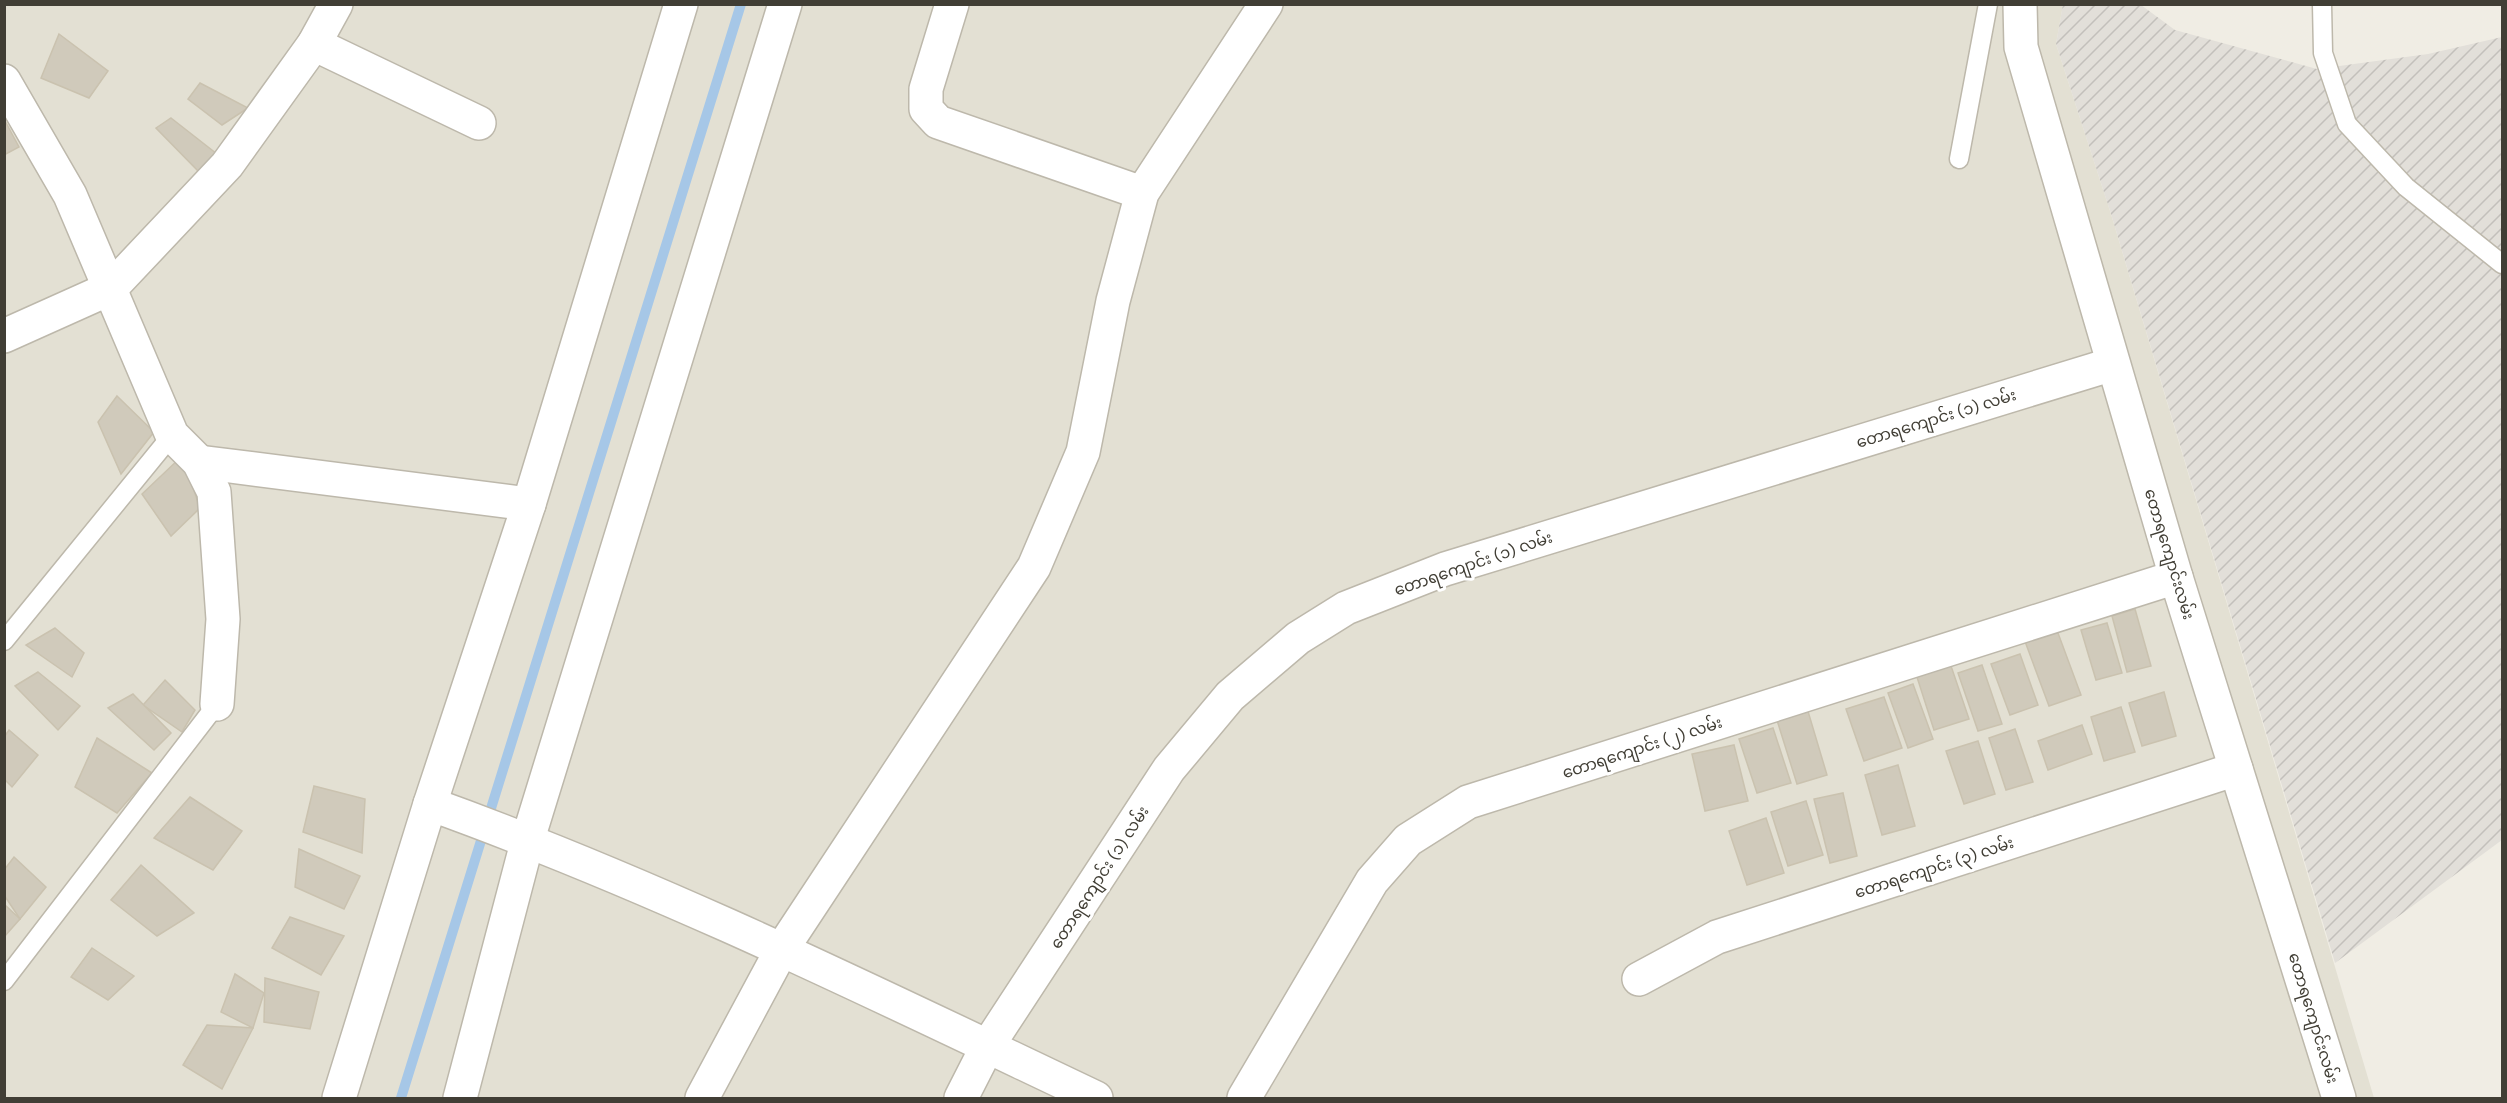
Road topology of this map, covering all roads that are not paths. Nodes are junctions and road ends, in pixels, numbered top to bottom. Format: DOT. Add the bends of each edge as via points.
graph roads {
  1 [pos="336,4"];
  2 [pos="681,4"];
  3 [pos="785,4"];
  4 [pos="952,4"];
  5 [pos="1266,4"];
  6 [pos="1988,4"];
  7 [pos="2020,4"];
  8 [pos="2322,4"];
  9 [pos="315,44"];
  10 [pos="4,81"];
  11 [pos="479,123"];
  12 [pos="1959,159"];
  13 [pos="1142,193"];
  14 [pos="2502,264"];
  15 [pos="111,288"];
  16 [pos="4,336"];
  17 [pos="2114,364"];
  18 [pos="172,435"];
  19 [pos="199,462"];
  20 [pos="529,504"];
  21 [pos="2176,577"];
  22 [pos="4,641"];
  23 [pos="217,704"];
  24 [pos="2236,769"];
  25 [pos="430,804"];
  26 [pos="528,839"];
  27 [pos="782,949"];
  28 [pos="1639,979"];
  29 [pos="4,981"];
  30 [pos="987,1047"];
  31 [pos="339,1098"];
  32 [pos="460,1098"];
  33 [pos="702,1098"];
  34 [pos="961,1098"];
  35 [pos="1096,1098"];
  36 [pos="1244,1098"];
  37 [pos="2339,1098"];
  1 -- 9 [label="street"];
  2 -- 20 [label="street"];
  3 -- 26 [label="street"];
  4 -- 13 [label="street" via="926,89 926,109 938,122"];
  5 -- 13 [label="street"];
  6 -- 12 [label="lane"];
  7 -- 17 [label="street, တောရကျောင်းလမ်း" via="2021,47"];
  8 -- 14 [label="lane" via="2323,53 2347,124 2406,187"];
  9 -- 11 [label="street"];
  9 -- 15 [label="street" via="226,165"];
  10 -- 15 [label="street" via="70,195"];
  13 -- 27 [label="street" via="1113,301 1083,452 1034,567"];
  15 -- 16 [label="street"];
  15 -- 18 [label="street"];
  17 -- 21 [label="street, တောရကျောင်းလမ်း"];
  17 -- 30 [label="street, တောရကျောင်း (၁) လမ်း" via="1445,569 1346,608 1298,638 1230,696 1169,769"];
  18 -- 19 [label="street"];
  18 -- 22 [label="lane"];
  19 -- 20 [label="street"];
  19 -- 23 [label="street" via="214,492 223,619"];
  20 -- 25 [label="street"];
  21 -- 24 [label="street, တောရကျောင်းလမ်း"];
  21 -- 36 [label="street, တောရကျောင်း (၂) လမ်း" via="1468,802 1408,840 1372,881"];
  23 -- 29 [label="lane"];
  24 -- 28 [label="street, တောရကျောင်း (၃) လမ်း" via="1717,937"];
  24 -- 37 [label="street, တောရကျောင်းလမ်း"];
  25 -- 26 [label="street"];
  25 -- 31 [label="street"];
  26 -- 27 [label="street"];
  26 -- 32 [label="street"];
  27 -- 30 [label="street"];
  27 -- 33 [label="street"];
  30 -- 34 [label="street, တောရကျောင်း (၁) လမ်း"];
  30 -- 35 [label="street"];
}
